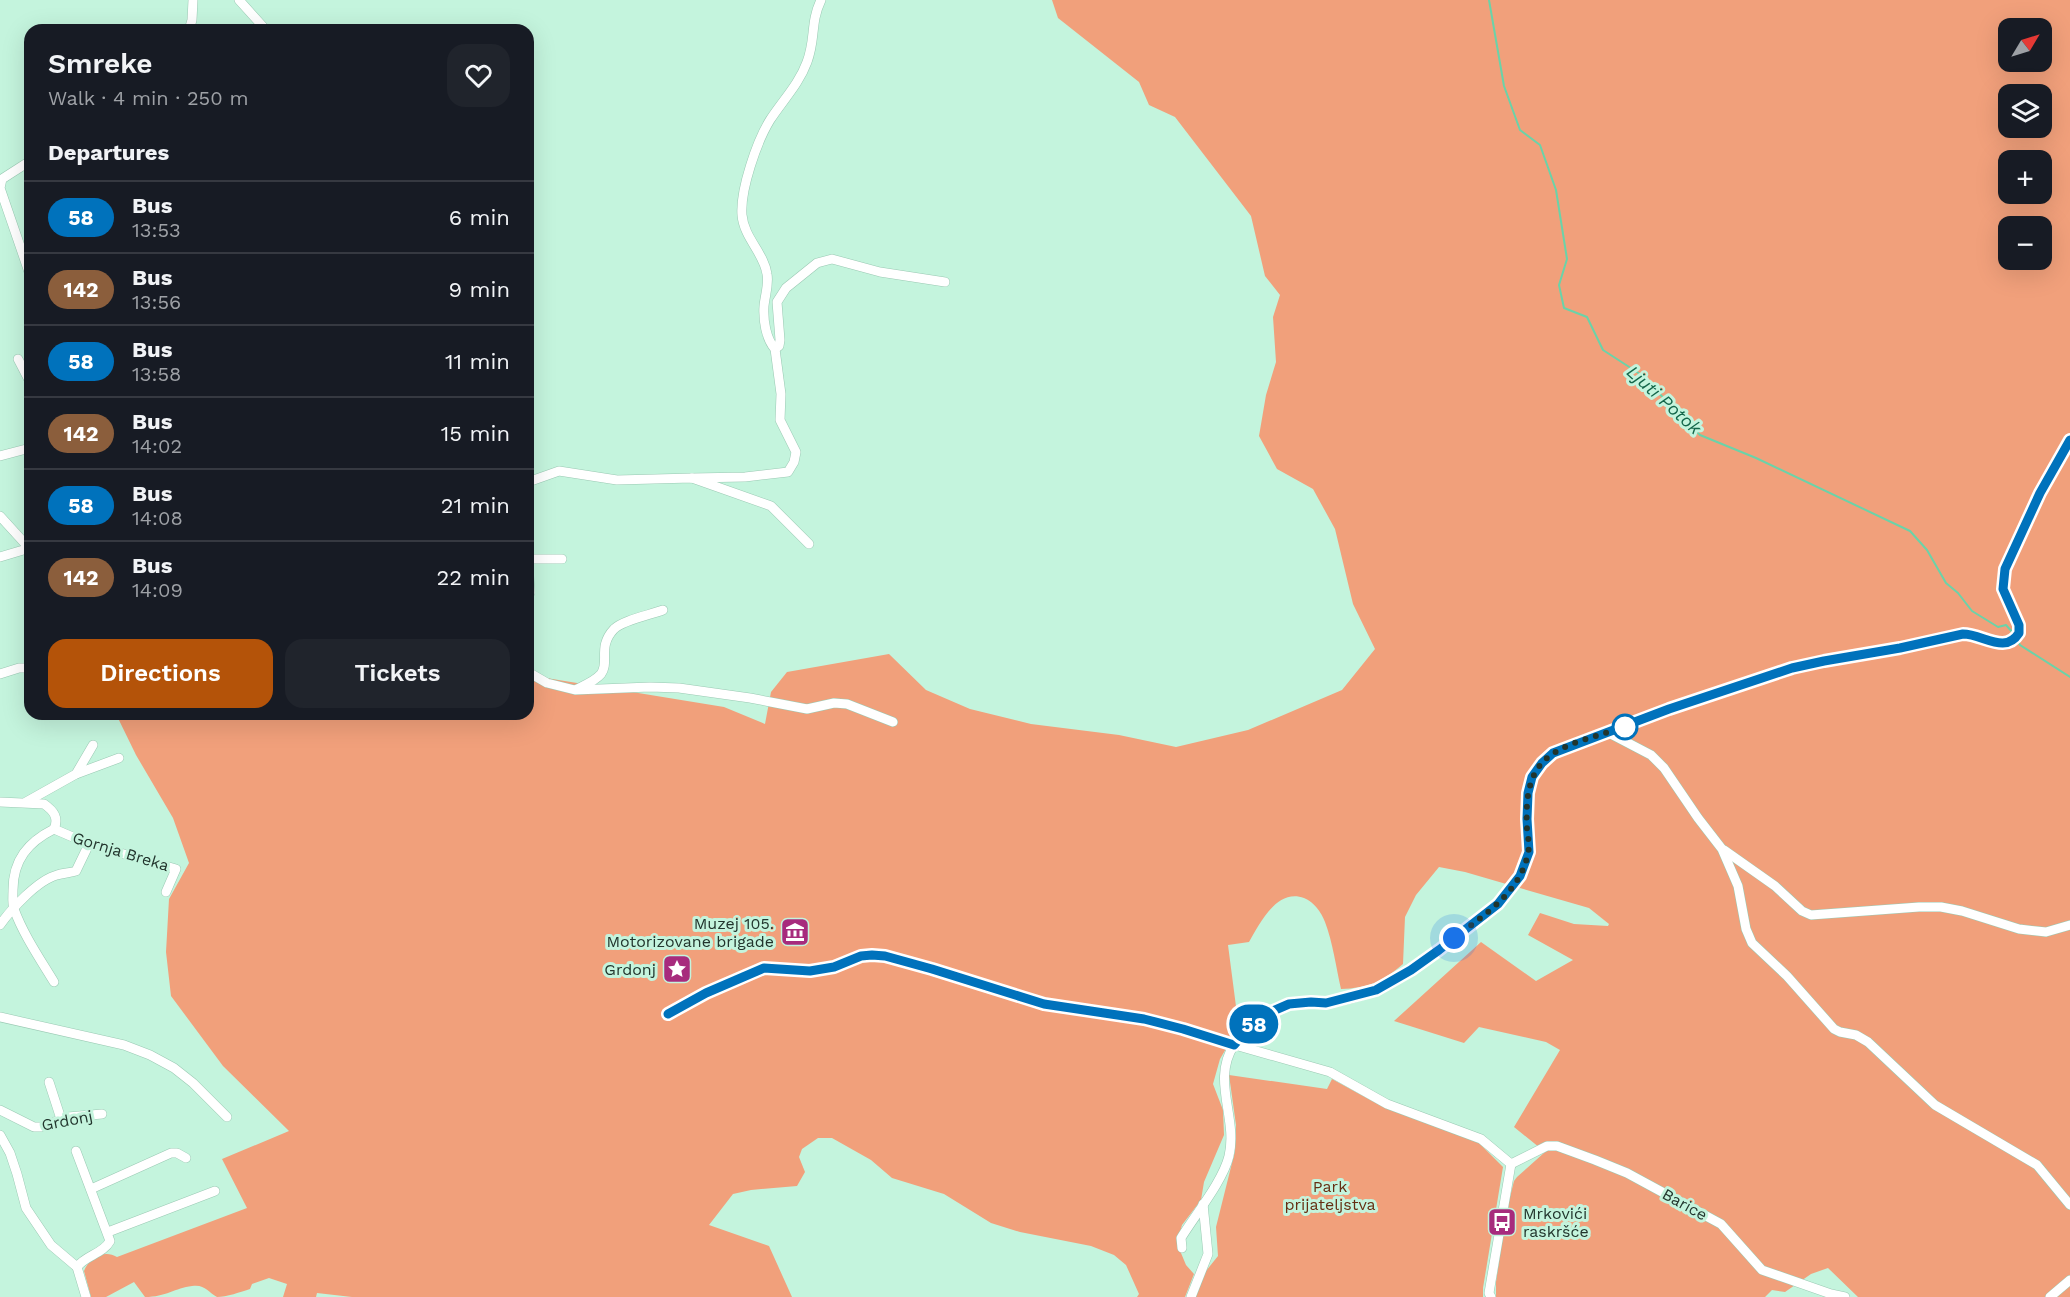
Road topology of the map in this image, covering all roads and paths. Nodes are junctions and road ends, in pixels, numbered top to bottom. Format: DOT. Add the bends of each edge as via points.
graph roads {
  1 [pos="193,0"];
  2 [pos="239,0"];
  3 [pos="821,0"];
  4 [pos="191,24"];
  5 [pos="261,24"];
  6 [pos="24,165"];
  7 [pos="24,258"];
  8 [pos="945,282"];
  9 [pos="776,349"];
  10 [pos="18,359"];
  11 [pos="24,370"];
  12 [pos="2070,440"];
  13 [pos="24,450"];
  14 [pos="0,456"];
  15 [pos="692,478"];
  16 [pos="534,480"];
  17 [pos="0,516"];
  18 [pos="24,542"];
  19 [pos="809,544"];
  20 [pos="24,550"];
  21 [pos="0,557"];
  22 [pos="534,559"];
  23 [pos="562,559"];
  24 [pos="663,610"];
  25 [pos="24,668"];
  26 [pos="0,674"];
  27 [pos="534,675"];
  28 [pos="575,690"];
  29 [pos="893,722"];
  30 [pos="1610,733"];
  31 [pos="93,745"];
  32 [pos="119,758"];
  33 [pos="76,774"];
  34 [pos="0,802"];
  35 [pos="26,802"];
  36 [pos="54,829"];
  37 [pos="89,844"];
  38 [pos="1722,849"];
  39 [pos="166,892"];
  40 [pos="13,906"];
  41 [pos="0,925"];
  42 [pos="2070,925"];
  43 [pos="54,982"];
  44 [pos="668,1014"];
  45 [pos="0,1017"];
  46 [pos="1234,1045"];
  47 [pos="49,1082"];
  48 [pos="0,1110"];
  49 [pos="102,1114"];
  50 [pos="227,1117"];
  51 [pos="61,1119"];
  52 [pos="0,1135"];
  53 [pos="76,1151"];
  54 [pos="186,1158"];
  55 [pos="1511,1164"];
  56 [pos="91,1189"];
  57 [pos="214,1191"];
  58 [pos="1203,1204"];
  59 [pos="2070,1205"];
  60 [pos="108,1232"];
  61 [pos="1182,1248"];
  62 [pos="77,1267"];
  63 [pos="2070,1280"];
  64 [pos="86,1297"];
  65 [pos="1191,1297"];
  66 [pos="1491,1297"];
  67 [pos="1845,1297"];
  68 [pos="2050,1297"];
  1 -- 4 [label="street"];
  2 -- 5 [label="street"];
  3 -- 9 [label="street" via="814,14 814,42 807,64 759,140 742,202 747,233 767,272 766,330"];
  6 -- 7 [label="street" via="3,179 0,188"];
  8 -- 9 [label="street" via="880,272 831,259 818,263 786,288 777,302 780,340"];
  9 -- 15 [label="street" via="780,420 796,452 788,472"];
  10 -- 11 [label="street"];
  12 -- 30 [label="street" via="2005,569 2003,589 2019,625 2016,638 2008,644 1963,634 1824,661 1744,683"];
  13 -- 14 [label="street"];
  15 -- 16 [label="street" via="617,480 559,471"];
  15 -- 19 [label="street" via="771,506"];
  17 -- 18 [label="street"];
  20 -- 21 [label="street"];
  22 -- 23 [label="street"];
  24 -- 28 [label="street" via="615,628 603,650 602,672"];
  25 -- 26 [label="street"];
  27 -- 28 [label="street"];
  28 -- 29 [label="street" via="679,688 807,709 847,704"];
  30 -- 38 [label="street" via="1658,761"];
  30 -- 46 [label="street" via="1553,753 1532,777 1528,793 1529,852 1520,876 1498,904 1411,970 1376,990 1326,1003 1289,1004 1266,1014"];
  31 -- 33 [label="street"];
  32 -- 33 [label="street, Gornja Breka"];
  33 -- 35 [label="street, Gornja Breka"];
  34 -- 35 [label="street, Gornja Breka"];
  35 -- 36 [label="street, Gornja Breka" via="51,808 57,822"];
  36 -- 37 [label="street, Gornja Breka"];
  36 -- 40 [label="street" via="40,836 17,863"];
  37 -- 39 [label="street, Gornja Breka" via="176,869"];
  37 -- 40 [label="street" via="76,871 56,875"];
  38 -- 42 [label="street" via="1811,915 1941,907 2019,929 2046,932"];
  38 -- 59 [label="street" via="1738,886 1748,938 1834,1029 1868,1042 1935,1105 2037,1164"];
  40 -- 41 [label="street"];
  40 -- 43 [label="street"];
  44 -- 46 [label="street" via="764,968 810,971 872,955 1044,1004 1144,1019"];
  45 -- 50 [label="street" via="124,1045 150,1055 193,1083"];
  46 -- 55 [label="street" via="1330,1072 1388,1104 1481,1138"];
  46 -- 58 [label="street" via="1223,1077 1232,1141 1229,1158"];
  47 -- 51 [label="street"];
  48 -- 51 [label="street, Grdonj" via="34,1127"];
  49 -- 51 [label="street, Grdonj"];
  52 -- 62 [label="street" via="31,1217 51,1245"];
  53 -- 56 [label="street"];
  54 -- 56 [label="street" via="171,1153"];
  55 -- 66 [label="street"];
  55 -- 67 [label="street, Barice" via="1546,1146 1557,1146 1605,1164 1720,1224 1762,1270"];
  56 -- 60 [label="street"];
  57 -- 60 [label="street"];
  58 -- 61 [label="street" via="1180,1238"];
  58 -- 65 [label="street" via="1208,1254"];
  60 -- 62 [label="street" via="110,1241 106,1248"];
  62 -- 64 [label="street"];
  63 -- 68 [label="street"];
}
